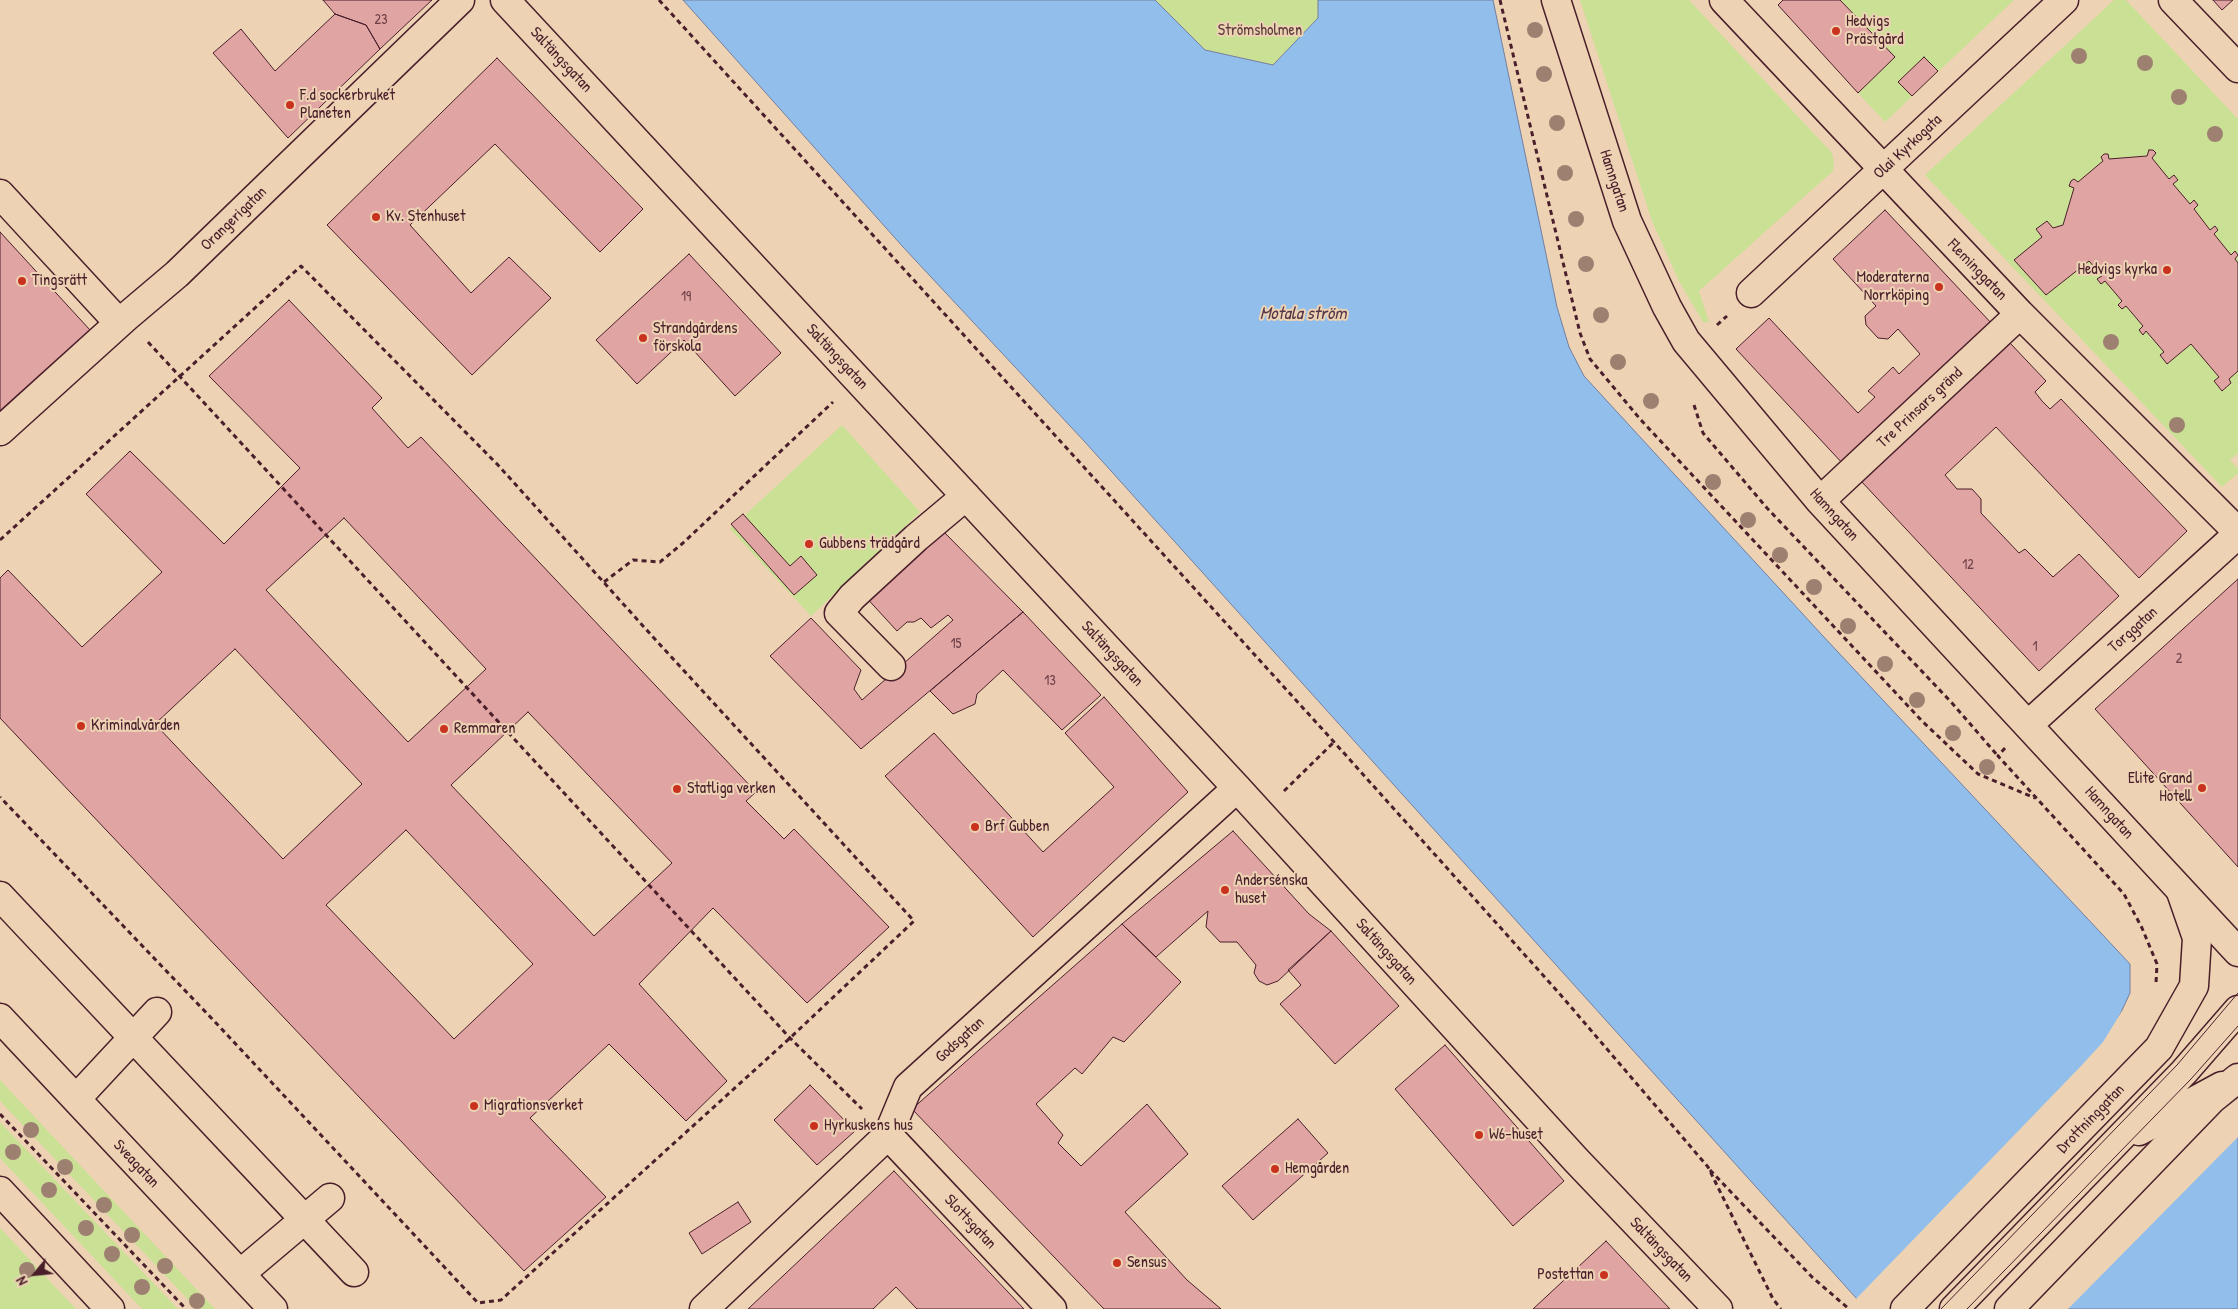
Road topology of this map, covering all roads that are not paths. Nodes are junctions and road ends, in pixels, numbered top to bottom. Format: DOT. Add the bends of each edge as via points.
graph roads {
  1 [pos="460,0"];
  2 [pos="505,0"];
  3 [pos="1556,0"];
  4 [pos="1724,0"];
  5 [pos="2064,0"];
  6 [pos="2173,0"];
  7 [pos="2238,68"];
  8 [pos="1883,170"];
  9 [pos="0,194"];
  10 [pos="1751,293"];
  11 [pos="2020,314"];
  12 [pos="122,320"];
  13 [pos="0,431"];
  14 [pos="966,496"];
  15 [pos="1820,501"];
  16 [pos="2238,533"];
  17 [pos="891,666"];
  18 [pos="2028,725"];
  19 [pos="1237,788"];
  20 [pos="2181,892"];
  21 [pos="0,896"];
  22 [pos="2238,952"];
  23 [pos="2238,1010"];
  24 [pos="157,1012"];
  25 [pos="0,1018"];
  26 [pos="134,1036"];
  27 [pos="2236,1079"];
  28 [pos="2209,1096"];
  29 [pos="76,1099"];
  30 [pos="888,1135"];
  31 [pos="2112,1147"];
  32 [pos="0,1191"];
  33 [pos="330,1198"];
  34 [pos="304,1220"];
  35 [pos="354,1272"];
  36 [pos="240,1274"];
  37 [pos="110,1309"];
  38 [pos="273,1309"];
  39 [pos="704,1309"];
  40 [pos="1052,1309"];
  41 [pos="1718,1309"];
  42 [pos="1906,1309"];
  43 [pos="1954,1309"];
  44 [pos="2009,1309"];
  1 -- 12 [label="street, Orangerigatan" via="177,274"];
  2 -- 14 [label="street, Saltängsgatan"];
  3 -- 15 [label="street, Hamngatan" via="1627,221 1667,307 1698,358"];
  4 -- 8 [label="street, Fleminggatan"];
  5 -- 8 [label="street, Olai Kyrkogata"];
  6 -- 7 [label="street"];
  8 -- 10 [label="street, Olai Kyrkogata"];
  8 -- 11 [label="street, Fleminggatan"];
  9 -- 12 [label="street"];
  11 -- 15 [label="street, Tre Prinsars gränd"];
  11 -- 16 [label="street, Fleminggatan"];
  12 -- 13 [label="street, Orangerigatan"];
  14 -- 17 [label="street" via="916,538 839,613"];
  14 -- 19 [label="street, Saltängsgatan"];
  15 -- 18 [label="street, Hamngatan"];
  16 -- 18 [label="street, Torggatan"];
  18 -- 20 [label="street, Hamngatan"];
  19 -- 30 [label="street, Godsgatan" via="908,1087"];
  19 -- 41 [label="street, Saltängsgatan" via="1576,1160"];
  20 -- 22 [label="street, Hamngatan"];
  20 -- 42 [label="street, Drottninggatan" via="2197,938 2194,986 2159,1048"];
  21 -- 26 [label="street"];
  23 -- 31 [label="street"];
  24 -- 26 [label="street"];
  25 -- 29 [label="street, Sveagatan"];
  26 -- 29 [label="street"];
  26 -- 34 [label="street"];
  27 -- 28 [label="street"];
  28 -- 31 [label="street"];
  28 -- 44 [label="street"];
  29 -- 36 [label="street, Sveagatan"];
  30 -- 39 [label="street, Godsgatan"];
  30 -- 40 [label="street, Slottsgatan"];
  31 -- 43 [label="street"];
  32 -- 37 [label="street"];
  33 -- 34 [label="street"];
  34 -- 35 [label="street"];
  34 -- 36 [label="street"];
  36 -- 38 [label="street, Sveagatan"];
}
